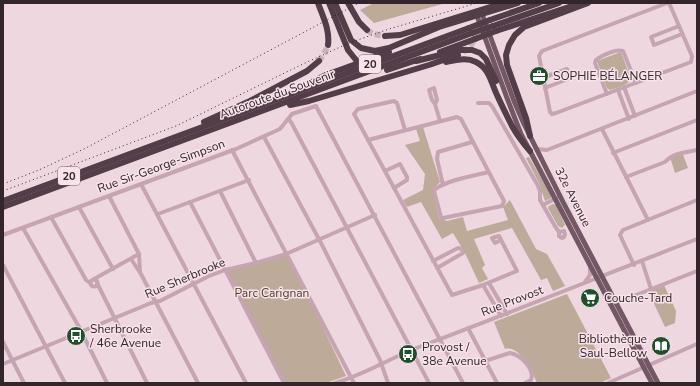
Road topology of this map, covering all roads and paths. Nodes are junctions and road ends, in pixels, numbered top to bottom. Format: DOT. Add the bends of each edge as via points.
graph roads {
  1 [pos="318,3"];
  2 [pos="329,3"];
  3 [pos="334,3"];
  4 [pos="348,3"];
  5 [pos="503,3"];
  6 [pos="518,3"];
  7 [pos="539,3"];
  8 [pos="559,3"];
  9 [pos="580,3"];
  10 [pos="588,3"];
  11 [pos="667,3"];
  12 [pos="476,18"];
  13 [pos="461,22"];
  14 [pos="493,25"];
  15 [pos="679,26"];
  16 [pos="367,30"];
  17 [pos="472,33"];
  18 [pos="682,34"];
  19 [pos="385,36"];
  20 [pos="328,45"];
  21 [pos="458,55"];
  22 [pos="356,60"];
  23 [pos="319,61"];
  24 [pos="416,61"];
  25 [pos="429,65"];
  26 [pos="387,70"];
  27 [pos="542,78"];
  28 [pos="636,83"];
  29 [pos="624,87"];
  30 [pos="544,88"];
  31 [pos="618,90"];
  32 [pos="697,92"];
  33 [pos="607,94"];
  34 [pos="270,101"];
  35 [pos="478,103"];
  36 [pos="435,104"];
  37 [pos="270,109"];
  38 [pos="635,116"];
  39 [pos="288,119"];
  40 [pos="629,119"];
  41 [pos="440,120"];
  42 [pos="697,120"];
  43 [pos="512,126"];
  44 [pos="602,129"];
  45 [pos="404,130"];
  46 [pos="185,133"];
  47 [pos="530,136"];
  48 [pos="264,137"];
  49 [pos="368,140"];
  50 [pos="472,142"];
  51 [pos="537,149"];
  52 [pos="232,150"];
  53 [pos="547,150"];
  54 [pos="697,150"];
  55 [pos="530,151"];
  56 [pos="613,153"];
  57 [pos="542,160"];
  58 [pos="385,171"];
  59 [pos="489,172"];
  60 [pos="626,177"];
  61 [pos="249,180"];
  62 [pos="141,184"];
  63 [pos="443,184"];
  64 [pos="394,188"];
  65 [pos="220,191"];
  66 [pos="109,196"];
  67 [pos="558,197"];
  68 [pos="697,200"];
  69 [pos="3,201"];
  70 [pos="190,202"];
  71 [pos="543,205"];
  72 [pos="3,207"];
  73 [pos="79,207"];
  74 [pos="158,214"];
  75 [pos="375,215"];
  76 [pos="51,217"];
  77 [pos="648,220"];
  78 [pos="348,227"];
  79 [pos="23,228"];
  80 [pos="559,232"];
  81 [pos="3,235"];
  82 [pos="697,239"];
  83 [pos="319,240"];
  84 [pos="501,240"];
  85 [pos="139,254"];
  86 [pos="286,254"];
  87 [pos="131,259"];
  88 [pos="433,261"];
  89 [pos="642,261"];
  90 [pos="256,263"];
  91 [pos="590,263"];
  92 [pos="3,265"];
  93 [pos="634,265"];
  94 [pos="437,268"];
  95 [pos="113,269"];
  96 [pos="225,270"];
  97 [pos="697,271"];
  98 [pos="140,274"];
  99 [pos="600,278"];
  100 [pos="96,281"];
  101 [pos="489,283"];
  102 [pos="91,284"];
  103 [pos="193,284"];
  104 [pos="582,284"];
  105 [pos="483,285"];
  106 [pos="651,289"];
  107 [pos="102,292"];
  108 [pos="155,302"];
  109 [pos="616,303"];
  110 [pos="506,314"];
  111 [pos="501,316"];
  112 [pos="114,318"];
  113 [pos="468,328"];
  114 [pos="81,332"];
  115 [pos="440,339"];
  116 [pos="3,342"];
  117 [pos="697,344"];
  118 [pos="46,346"];
  119 [pos="411,350"];
  120 [pos="12,360"];
  121 [pos="485,361"];
  122 [pos="3,364"];
  123 [pos="382,364"];
  124 [pos="646,366"];
  125 [pos="351,378"];
  126 [pos="24,383"];
  127 [pos="65,383"];
  128 [pos="107,383"];
  129 [pos="147,383"];
  130 [pos="198,383"];
  131 [pos="246,383"];
  132 [pos="284,383"];
  133 [pos="335,383"];
  134 [pos="354,383"];
  135 [pos="388,383"];
  136 [pos="429,383"];
  137 [pos="463,383"];
  138 [pos="497,383"];
  139 [pos="526,383"];
  140 [pos="609,383"];
  141 [pos="652,383"];
  142 [pos="658,383"];
  1 -- 20 [label="highway" via="327,28"];
  2 -- 22 [label="highway"];
  3 -- 13 [label="highway" via="350,38 366,50 376,51 439,27"];
  4 -- 16 [label="highway"];
  5 -- 19 [label="highway" via="400,34"];
  6 -- 12 [label="highway"];
  7 -- 14 [label="highway, Autoroute du Souvenir / 20"];
  8 -- 14 [label="highway, Autoroute du Souvenir / 20"];
  9 -- 14 [label="highway"];
  10 -- 47 [label="highway" via="524,27 508,45 507,65"];
  11 -- 15 [label="street"];
  11 -- 27 [label="street" via="542,51 539,56"];
  12 -- 13 [label="highway"];
  12 -- 47 [label="main road, 32e Avenue"];
  12 -- 55 [label="main road, 32e Avenue"];
  13 -- 34 [label="highway" via="326,75"];
  14 -- 17 [label="highway, Autoroute du Souvenir / 20, bridge"];
  15 -- 18 [label="street"];
  15 -- 18 [label="street" via="651,37 654,45"];
  17 -- 24 [label="highway"];
  17 -- 34 [label="highway, Autoroute du Souvenir / 20"];
  17 -- 37 [label="highway, Autoroute du Souvenir / 20"];
  18 -- 28 [label="street" via="692,56 691,62"];
  21 -- 25 [label="highway"];
  23 -- 46 [label="highway" via="307,71"];
  24 -- 26 [label="highway"];
  24 -- 43 [label="highway" via="464,50 480,53 489,63"];
  25 -- 37 [label="highway" via="308,101"];
  25 -- 43 [label="highway" via="461,59 480,64 489,75"];
  27 -- 30 [label="street"];
  27 -- 30 [label="street" via="567,69 570,78"];
  28 -- 29 [label="street"];
  28 -- 33 [label="street" via="623,51 619,50 599,58 595,63"];
  29 -- 31 [label="street"];
  29 -- 38 [label="street"];
  30 -- 33 [label="street" via="549,110 553,114"];
  31 -- 33 [label="street"];
  31 -- 40 [label="street"];
  32 -- 38 [label="street"];
  34 -- 46 [label="highway, Autoroute du Souvenir / 20"];
  35 -- 71 [label="street" via="489,103 492,106 537,184"];
  36 -- 41 [label="street"];
  37 -- 72 [label="highway, Autoroute du Souvenir / 20"];
  38 -- 40 [label="street"];
  39 -- 48 [label="street, Rue Sir-George-Simpson" via="282,128"];
  39 -- 75 [label="street, Rue Sir-George-Simpson" via="293,114 317,107"];
  39 -- 78 [label="street"];
  40 -- 44 [label="street"];
  41 -- 45 [label="street"];
  41 -- 50 [label="street" via="461,119"];
  42 -- 56 [label="street"];
  43 -- 55 [label="highway"];
  44 -- 53 [label="street"];
  44 -- 56 [label="street"];
  45 -- 49 [label="street"];
  45 -- 49 [label="street" via="397,103 394,101 358,109 354,114"];
  46 -- 69 [label="highway, Autoroute du Souvenir / 20"];
  47 -- 51 [label="main road, 32e Avenue"];
  48 -- 52 [label="street, Rue Sir-George-Simpson"];
  48 -- 83 [label="street"];
  49 -- 58 [label="street"];
  50 -- 59 [label="street"];
  50 -- 63 [label="street" via="438,152"];
  51 -- 53 [label="street"];
  51 -- 57 [label="main road, 32e Avenue"];
  52 -- 61 [label="street"];
  52 -- 62 [label="street, Rue Sir-George-Simpson"];
  53 -- 57 [label="street"];
  54 -- 60 [label="street" via="682,152 665,162"];
  55 -- 67 [label="main road, 32e Avenue"];
  56 -- 60 [label="street"];
  57 -- 67 [label="main road, 32e Avenue"];
  58 -- 64 [label="street"];
  58 -- 64 [label="street" via="400,164 407,180"];
  59 -- 63 [label="street"];
  59 -- 63 [label="street" via="504,201 502,206 443,218 434,191"];
  60 -- 77 [label="street"];
  61 -- 65 [label="street"];
  61 -- 86 [label="street"];
  62 -- 66 [label="street, Rue Sir-George-Simpson"];
  62 -- 74 [label="street"];
  64 -- 88 [label="street"];
  65 -- 70 [label="street"];
  65 -- 90 [label="street"];
  66 -- 73 [label="street, Rue Sir-George-Simpson"];
  66 -- 85 [label="street"];
  67 -- 71 [label="street"];
  67 -- 91 [label="main road, 32e Avenue"];
  67 -- 99 [label="main road, 32e Avenue"];
  68 -- 77 [label="street"];
  70 -- 74 [label="street"];
  70 -- 96 [label="street"];
  71 -- 80 [label="street"];
  73 -- 76 [label="street, Rue Sir-George-Simpson"];
  73 -- 95 [label="street"];
  74 -- 103 [label="street"];
  75 -- 78 [label="street, Rue Sherbrooke"];
  75 -- 115 [label="street"];
  76 -- 79 [label="street, Rue Sir-George-Simpson"];
  76 -- 102 [label="street" via="86,280"];
  77 -- 93 [label="street" via="620,232"];
  78 -- 83 [label="street, Rue Sherbrooke"];
  78 -- 119 [label="street"];
  79 -- 81 [label="street, Rue Sir-George-Simpson"];
  79 -- 114 [label="street"];
  82 -- 89 [label="street, Rue Provost"];
  83 -- 86 [label="street, Rue Sherbrooke"];
  83 -- 123 [label="street"];
  84 -- 101 [label="street" via="517,271"];
  85 -- 87 [label="street"];
  85 -- 98 [label="street"];
  86 -- 90 [label="street, Rue Sherbrooke"];
  86 -- 125 [label="street"];
  87 -- 95 [label="street"];
  87 -- 98 [label="street"];
  88 -- 94 [label="street"];
  88 -- 94 [label="street" via="458,248 462,249 463,254"];
  89 -- 93 [label="street, Rue Provost"];
  89 -- 106 [label="street"];
  90 -- 96 [label="street, Rue Sherbrooke"];
  91 -- 99 [label="main road, 32e Avenue"];
  91 -- 104 [label="street" via="590,277"];
  92 -- 118 [label="street"];
  93 -- 99 [label="street, Rue Provost"];
  94 -- 105 [label="street" via="452,295"];
  95 -- 100 [label="street"];
  96 -- 103 [label="street, Rue Sherbrooke"];
  96 -- 132 [label="street"];
  97 -- 106 [label="street"];
  98 -- 108 [label="street"];
  99 -- 104 [label="street, Rue Provost"];
  99 -- 109 [label="main road, 32e Avenue"];
  99 -- 124 [label="main road, 32e Avenue"];
  100 -- 102 [label="street" via="92,280"];
  100 -- 107 [label="street"];
  101 -- 105 [label="street"];
  101 -- 110 [label="street"];
  102 -- 107 [label="street"];
  103 -- 108 [label="street, Rue Sherbrooke"];
  103 -- 131 [label="street"];
  104 -- 110 [label="street, Rue Provost"];
  105 -- 111 [label="street"];
  106 -- 109 [label="street"];
  107 -- 112 [label="street"];
  108 -- 112 [label="street, Rue Sherbrooke"];
  108 -- 130 [label="street"];
  109 -- 124 [label="main road, 32e Avenue"];
  110 -- 111 [label="street, Rue Provost"];
  111 -- 113 [label="street, Rue Provost"];
  112 -- 114 [label="street, Rue Sherbrooke"];
  112 -- 129 [label="street"];
  113 -- 115 [label="street, Rue Provost"];
  113 -- 121 [label="street"];
  114 -- 118 [label="street, Rue Sherbrooke"];
  114 -- 128 [label="street"];
  115 -- 119 [label="street, Rue Provost"];
  115 -- 137 [label="street"];
  116 -- 120 [label="street"];
  117 -- 124 [label="street"];
  118 -- 120 [label="street, Rue Sherbrooke"];
  118 -- 127 [label="street"];
  119 -- 123 [label="street, Rue Provost"];
  119 -- 136 [label="street"];
  120 -- 122 [label="street, Rue Sherbrooke"];
  120 -- 126 [label="street"];
  121 -- 138 [label="street"];
  121 -- 139 [label="street" via="513,354 525,361 532,376 532,380"];
  123 -- 125 [label="street, Rue Provost"];
  123 -- 135 [label="street"];
  124 -- 140 [label="street"];
  124 -- 141 [label="main road, 32e Avenue"];
  124 -- 142 [label="main road, 32e Avenue"];
  125 -- 133 [label="street, Rue Provost"];
  125 -- 134 [label="street"];
}
